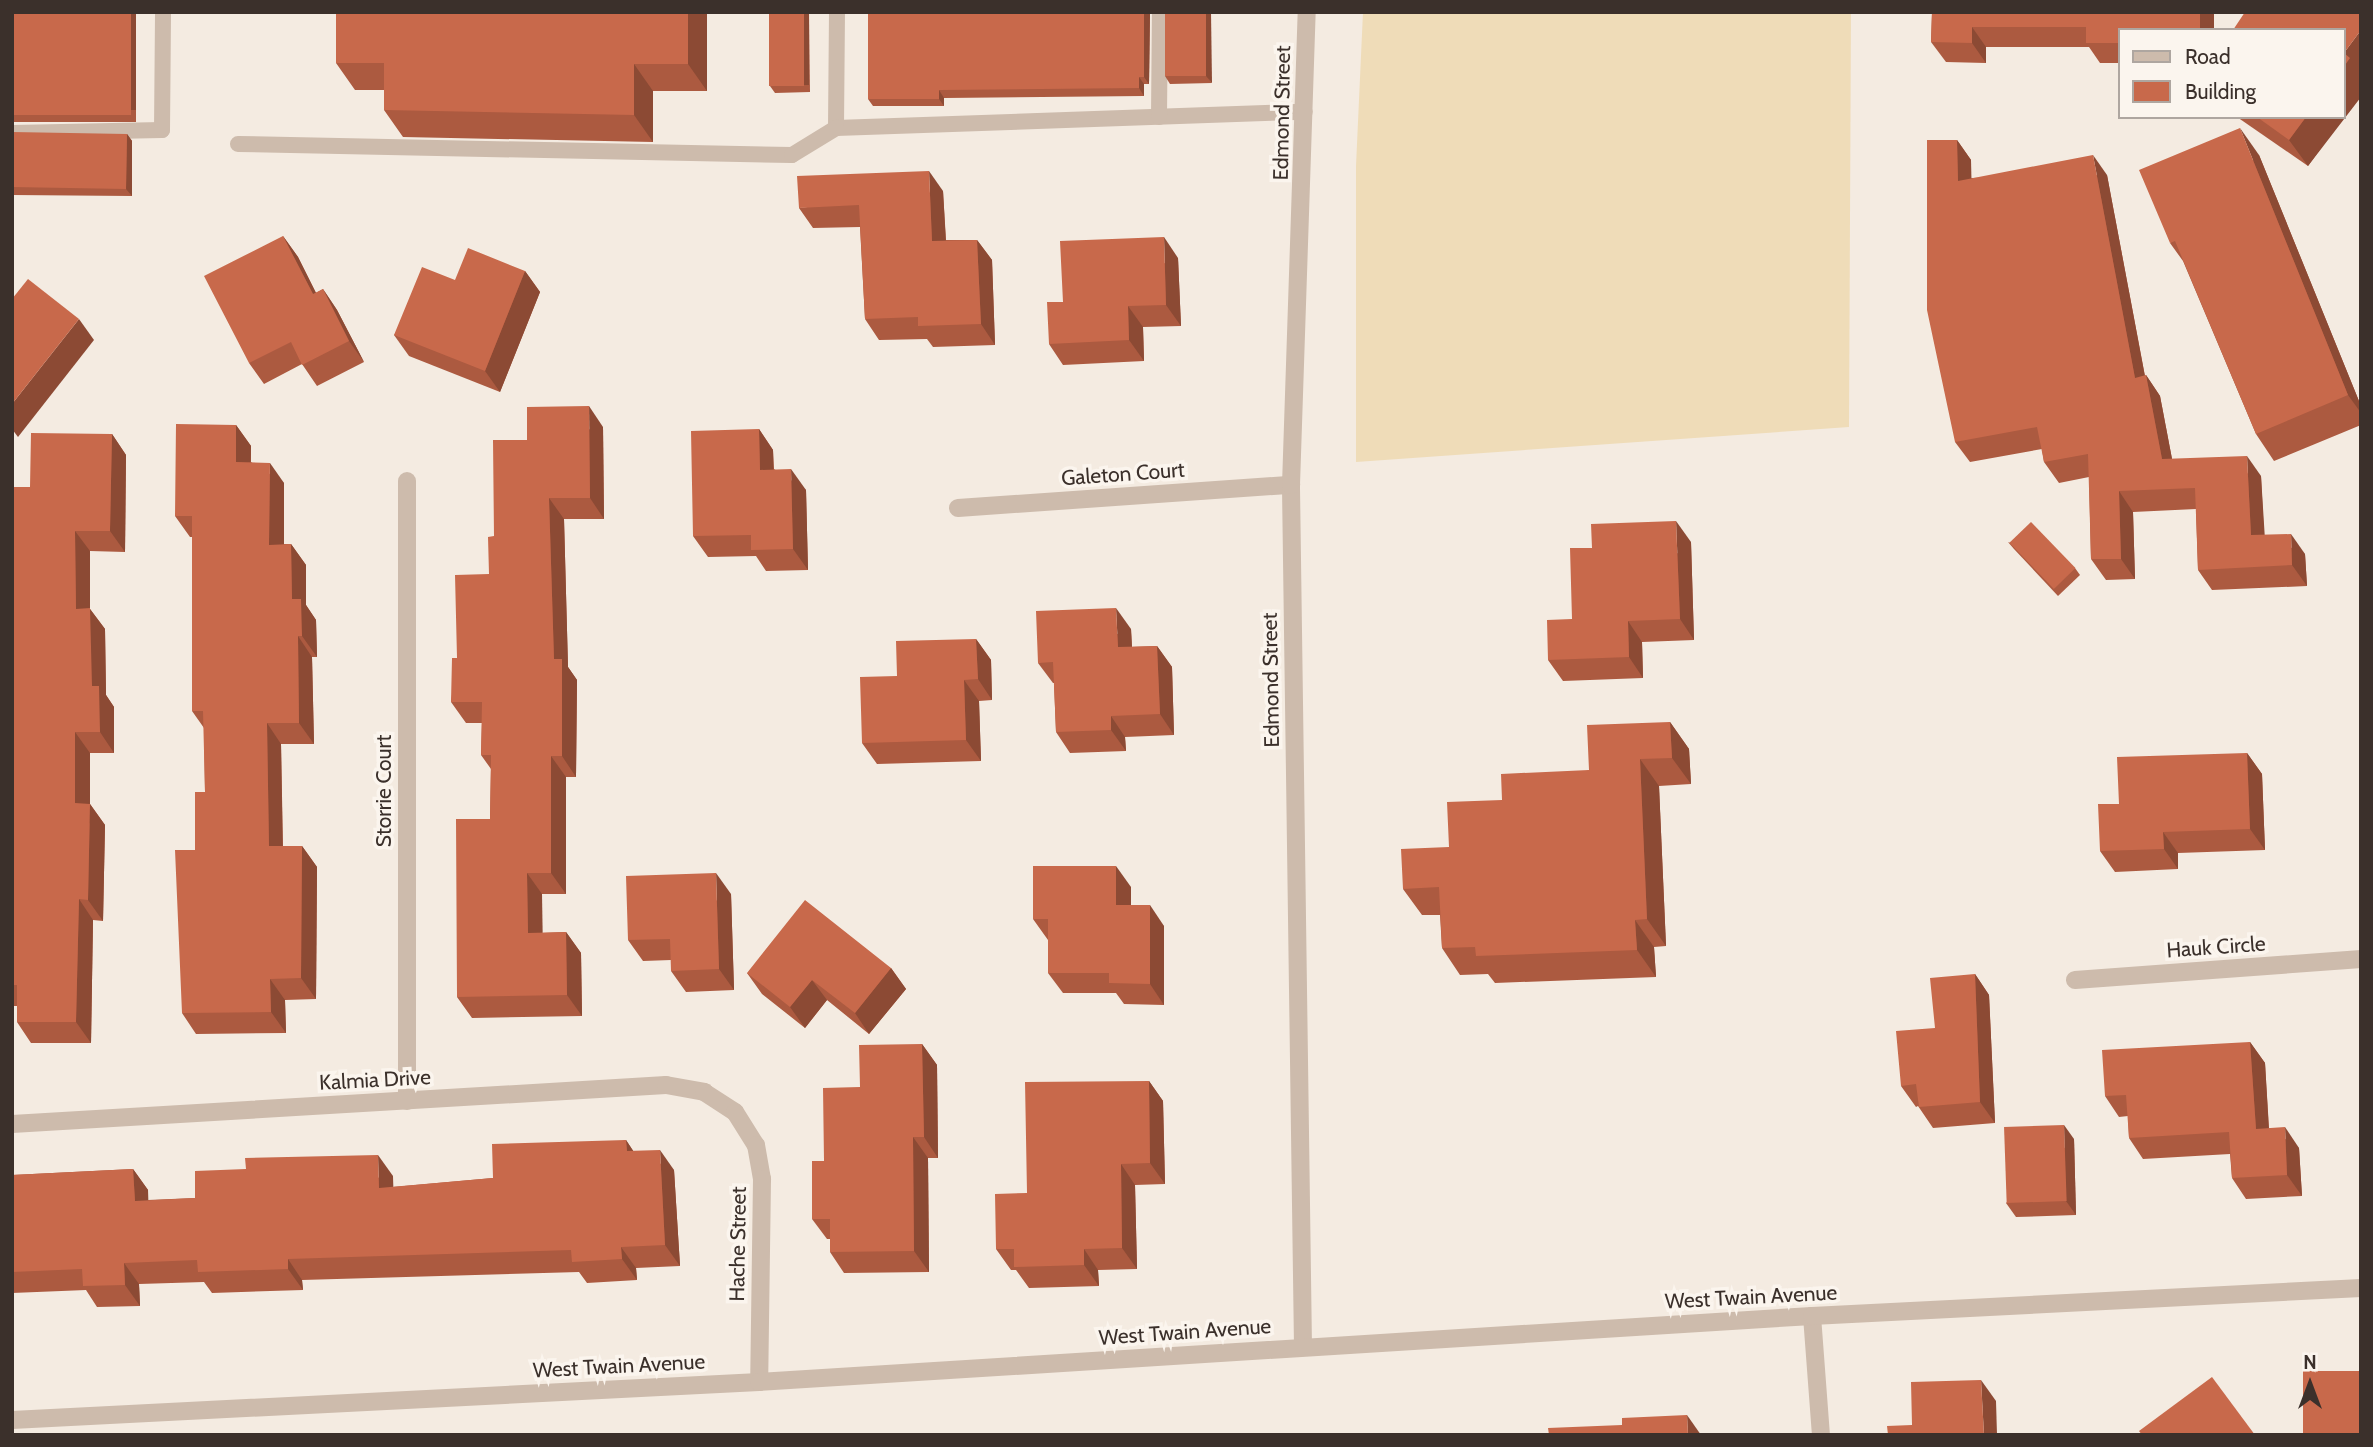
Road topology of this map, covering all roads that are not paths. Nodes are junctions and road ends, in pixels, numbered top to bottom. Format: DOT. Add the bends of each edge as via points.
graph roads {
  1 [pos="163,12"];
  2 [pos="837,12"];
  3 [pos="1160,12"];
  4 [pos="1307,12"];
  5 [pos="1305,112"];
  6 [pos="1159,117"];
  7 [pos="836,128"];
  8 [pos="12,133"];
  9 [pos="238,144"];
  10 [pos="407,481"];
  11 [pos="1291,485"];
  12 [pos="958,508"];
  13 [pos="2361,959"];
  14 [pos="2075,980"];
  15 [pos="407,1101"];
  16 [pos="734,1112"];
  17 [pos="12,1124"];
  18 [pos="2361,1287"];
  19 [pos="1812,1316"];
  20 [pos="1303,1348"];
  21 [pos="759,1382"];
  22 [pos="12,1420"];
  23 [pos="1821,1435"];
  1 -- 8 [label="lane" via="162,130"];
  2 -- 7 [label="lane"];
  3 -- 6 [label="lane"];
  4 -- 5 [label="street, Edmond Street"];
  5 -- 6 [label="lane"];
  5 -- 11 [label="street, Edmond Street"];
  6 -- 7 [label="lane"];
  7 -- 9 [label="lane" via="792,155"];
  10 -- 15 [label="street, Storrie Court"];
  11 -- 12 [label="street, Galeton Court"];
  11 -- 20 [label="street, Edmond Street"];
  13 -- 14 [label="street, Hauk Circle"];
  15 -- 16 [label="street, Kalmia Drive" via="666,1086 704,1092"];
  15 -- 17 [label="street, Kalmia Drive"];
  16 -- 21 [label="street, Hache Street" via="756,1145 762,1179"];
  18 -- 19 [label="street, West Twain Avenue"];
  19 -- 20 [label="street, West Twain Avenue"];
  19 -- 23 [label="street"];
  20 -- 21 [label="street, West Twain Avenue"];
  21 -- 22 [label="street, West Twain Avenue"];
}
